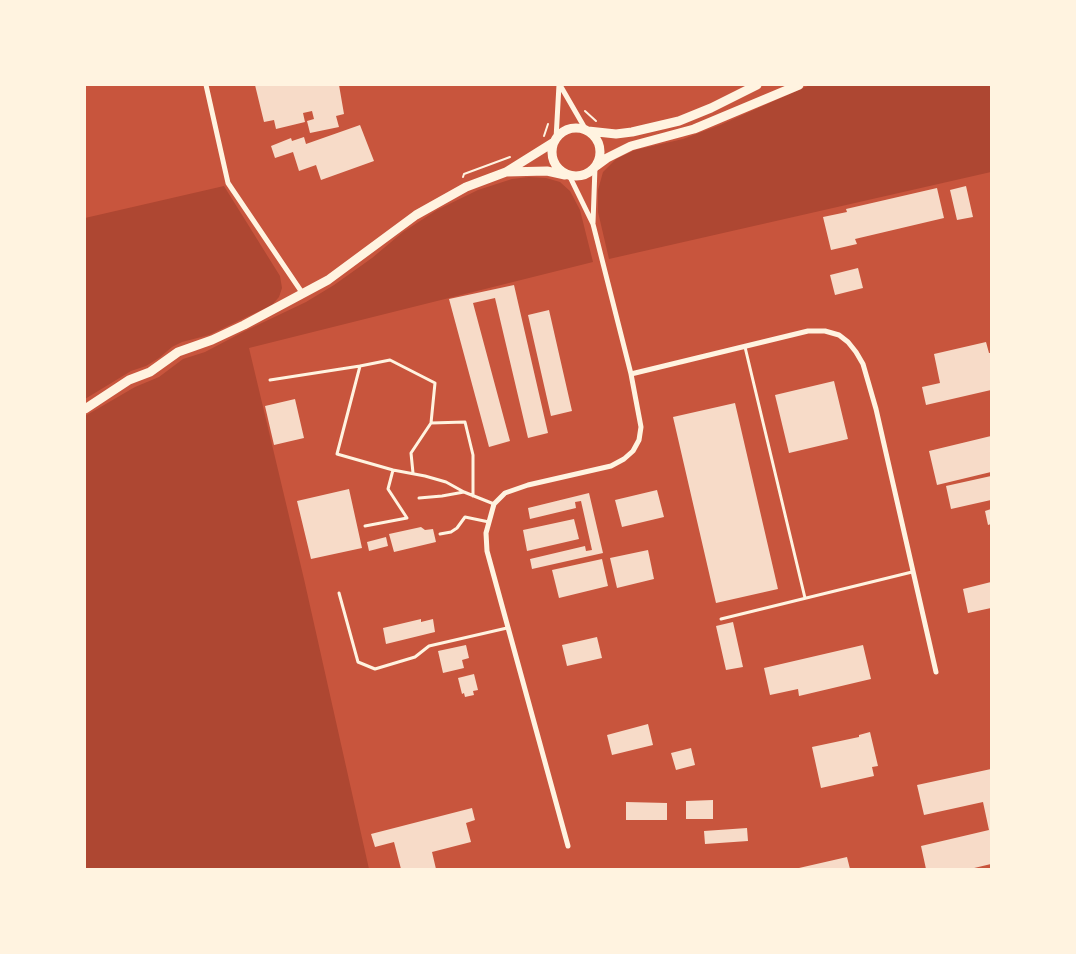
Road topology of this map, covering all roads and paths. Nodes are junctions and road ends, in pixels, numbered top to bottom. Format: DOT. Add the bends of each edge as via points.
graph roads {
  1 [pos="206,85"];
  2 [pos="559,85"];
  3 [pos="757,85"];
  4 [pos="799,85"];
  5 [pos="582,110"];
  6 [pos="549,120"];
  7 [pos="602,124"];
  8 [pos="587,131"];
  9 [pos="543,138"];
  10 [pos="555,140"];
  11 [pos="512,156"];
  12 [pos="595,167"];
  13 [pos="506,172"];
  14 [pos="568,175"];
  15 [pos="462,177"];
  16 [pos="593,224"];
  17 [pos="303,294"];
  18 [pos="744,346"];
  19 [pos="360,366"];
  20 [pos="631,374"];
  21 [pos="270,380"];
  22 [pos="85,409"];
  23 [pos="431,423"];
  24 [pos="393,470"];
  25 [pos="413,473"];
  26 [pos="464,492"];
  27 [pos="473,496"];
  28 [pos="419,498"];
  29 [pos="494,504"];
  30 [pos="489,522"];
  31 [pos="365,526"];
  32 [pos="440,534"];
  33 [pos="912,572"];
  34 [pos="339,593"];
  35 [pos="805,598"];
  36 [pos="721,619"];
  37 [pos="508,628"];
  38 [pos="936,672"];
  39 [pos="568,846"];
  1 -- 17 [label="street" via="228,183"];
  2 -- 8 [label="street"];
  2 -- 10 [label="street"];
  3 -- 8 [label="main road" via="679,121 616,134"];
  4 -- 12 [label="main road" via="694,129 631,146"];
  5 -- 7 [label="path"];
  6 -- 9 [label="path"];
  8 -- 10 [label="main road" via="573,128"];
  8 -- 12 [label="main road" via="598,143 600,151"];
  10 -- 13 [label="main road"];
  10 -- 14 [label="main road" via="552,157 560,171"];
  11 -- 15 [label="path"];
  12 -- 14 [label="main road" via="583,176"];
  12 -- 16 [label="street"];
  13 -- 14 [label="main road"];
  13 -- 17 [label="main road" via="473,184 416,215 328,280"];
  14 -- 16 [label="street"];
  16 -- 20 [label="street"];
  17 -- 22 [label="main road" via="212,340 178,352"];
  18 -- 20 [label="street"];
  18 -- 33 [label="street" via="825,330 839,335 856,352 863,364 876,409"];
  18 -- 35 [label="lane"];
  19 -- 21 [label="lane"];
  19 -- 23 [label="lane" via="390,360 435,383"];
  19 -- 24 [label="lane" via="337,454"];
  20 -- 29 [label="street" via="641,427 633,451 612,466 528,485 505,493"];
  23 -- 25 [label="lane" via="411,453"];
  23 -- 27 [label="lane" via="465,422 473,455"];
  24 -- 25 [label="lane"];
  24 -- 31 [label="lane" via="388,489 407,518"];
  25 -- 26 [label="lane" via="446,482"];
  26 -- 27 [label="lane"];
  26 -- 28 [label="lane"];
  27 -- 29 [label="lane"];
  29 -- 30 [label="street"];
  30 -- 32 [label="lane" via="465,517 458,528"];
  30 -- 37 [label="street" via="487,551"];
  33 -- 35 [label="lane"];
  33 -- 38 [label="street"];
  34 -- 37 [label="lane" via="358,662 375,669 415,657 429,646"];
  35 -- 36 [label="lane"];
  37 -- 39 [label="street"];
}
